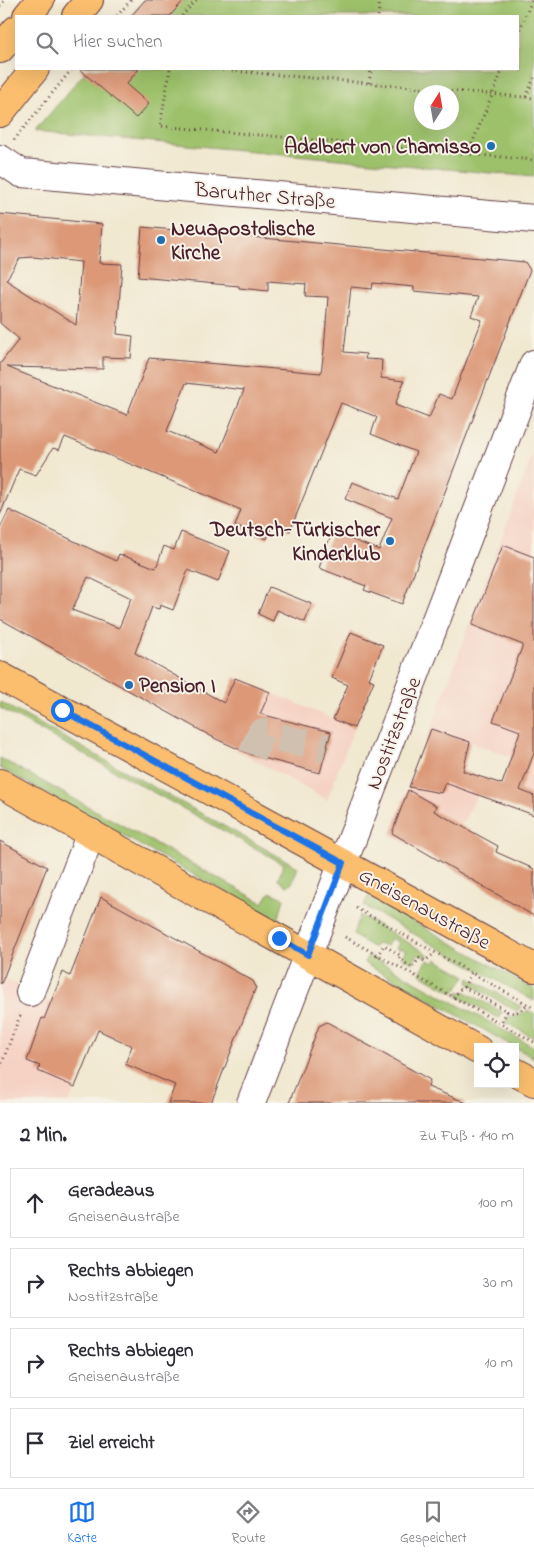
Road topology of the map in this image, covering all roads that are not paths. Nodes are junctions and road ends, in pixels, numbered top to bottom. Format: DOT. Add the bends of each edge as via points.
graph roads {
  1 [pos="40,0"];
  2 [pos="89,0"];
  3 [pos="28,15"];
  4 [pos="77,15"];
  5 [pos="15,31"];
  6 [pos="0,50"];
  7 [pos="34,70"];
  8 [pos="0,113"];
  9 [pos="6,151"];
  10 [pos="534,219"];
  11 [pos="534,364"];
  12 [pos="0,676"];
  13 [pos="0,784"];
  14 [pos="91,833"];
  15 [pos="343,863"];
  16 [pos="308,955"];
  17 [pos="534,968"];
  18 [pos="30,992"];
  19 [pos="474,1048"];
  20 [pos="519,1074"];
  21 [pos="534,1082"];
  22 [pos="251,1103"];
  1 -- 3 [label="main road"];
  2 -- 4 [label="main road"];
  5 -- 6 [label="main road"];
  7 -- 8 [label="main road"];
  9 -- 10 [label="street, Baruther Straße" via="16,170 34,174"];
  11 -- 15 [label="street, Nostitzstraße"];
  12 -- 15 [label="main road, Gneisenaustraße"];
  13 -- 14 [label="main road"];
  14 -- 16 [label="main road"];
  14 -- 18 [label="street"];
  15 -- 16 [label="street, Nostitzstraße"];
  15 -- 17 [label="main road, Gneisenaustraße"];
  16 -- 19 [label="main road"];
  16 -- 22 [label="street, Nostitzstraße"];
  20 -- 21 [label="main road"];
}
